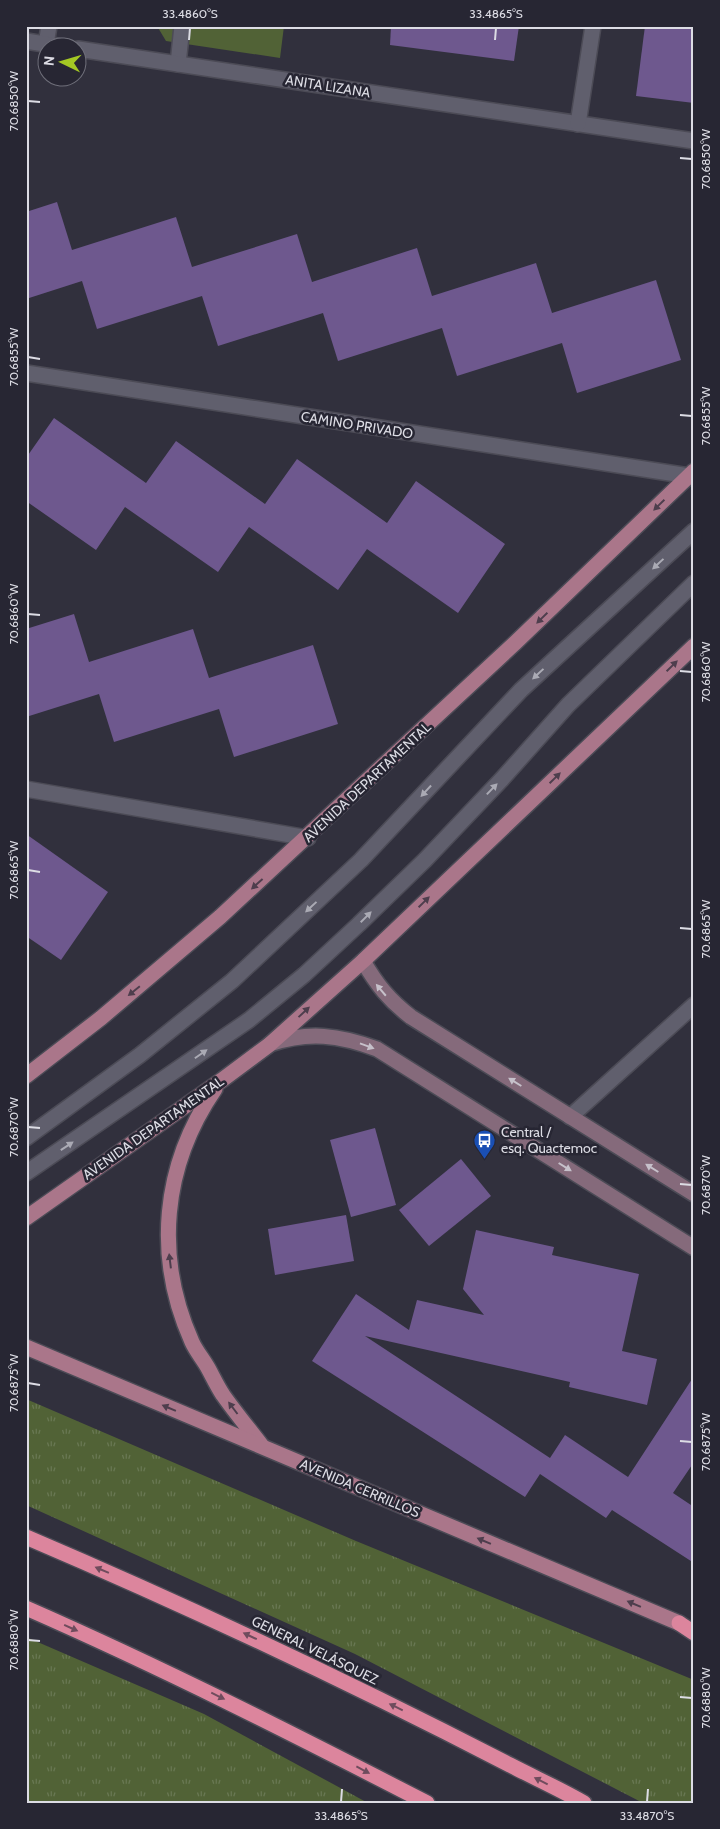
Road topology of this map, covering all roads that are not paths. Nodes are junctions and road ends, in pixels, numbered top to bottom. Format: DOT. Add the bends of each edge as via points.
graph roads {
  1 [pos="182,26"];
  2 [pos="593,26"];
  3 [pos="88,50"];
  4 [pos="178,64"];
  5 [pos="578,124"];
  6 [pos="694,141"];
  7 [pos="26,373"];
  8 [pos="691,473"];
  9 [pos="694,531"];
  10 [pos="694,583"];
  11 [pos="694,646"];
  12 [pos="26,789"];
  13 [pos="308,838"];
  14 [pos="363,961"];
  15 [pos="694,1005"];
  16 [pos="269,1045"];
  17 [pos="26,1076"];
  18 [pos="222,1080"];
  19 [pos="570,1117"];
  20 [pos="26,1138"];
  21 [pos="26,1173"];
  22 [pos="694,1194"];
  23 [pos="26,1218"];
  24 [pos="694,1248"];
  25 [pos="26,1348"];
  26 [pos="263,1447"];
  27 [pos="26,1537"];
  28 [pos="26,1608"];
  29 [pos="679,1623"];
  30 [pos="694,1629"];
  31 [pos="694,1633"];
  32 [pos="427,1803"];
  33 [pos="584,1803"];
  1 -- 4 [label="street"];
  2 -- 5 [label="street"];
  3 -- 4 [label="street, ANITA LIZANA"];
  4 -- 5 [label="street, ANITA LIZANA"];
  5 -- 6 [label="street, ANITA LIZANA"];
  7 -- 8 [label="street, CAMINO PRIVADO"];
  8 -- 13 [label="main road, AVENIDA DEPARTAMENTAL, one-way"];
  9 -- 20 [label="street, one-way" via="521,690 361,860 232,981 140,1055"];
  21 -- 10 [label="street, one-way" via="249,1020 304,975 425,860 568,705"];
  14 -- 11 [label="main road, AVENIDA DEPARTAMENTAL, one-way"];
  12 -- 13 [label="street"];
  13 -- 17 [label="main road, AVENIDA DEPARTAMENTAL, one-way" via="161,968"];
  16 -- 14 [label="main road, AVENIDA DEPARTAMENTAL, one-way"];
  19 -- 14 [label="street, one-way" via="411,1017 383,994"];
  15 -- 19 [label="street"];
  16 -- 18 [label="main road, AVENIDA DEPARTAMENTAL"];
  16 -- 24 [label="street, one-way" via="288,1038 328,1036 377,1049"];
  18 -- 23 [label="main road, AVENIDA DEPARTAMENTAL"];
  26 -- 18 [label="main road, one-way" via="222,1394 193,1344 181,1316 169,1256 168,1218 178,1164 189,1134"];
  22 -- 19 [label="street, one-way"];
  26 -- 25 [label="main road, AVENIDA CERRILLOS, one-way"];
  29 -- 26 [label="main road, AVENIDA CERRILLOS, one-way"];
  33 -- 27 [label="highway, GENERAL VELÁSQUEZ, one-way" via="259,1641"];
  28 -- 32 [label="highway, one-way" via="152,1664"];
  29 -- 30 [label="street, AVENIDA CERRILLOS"];
  29 -- 31 [label="highway"];
}
